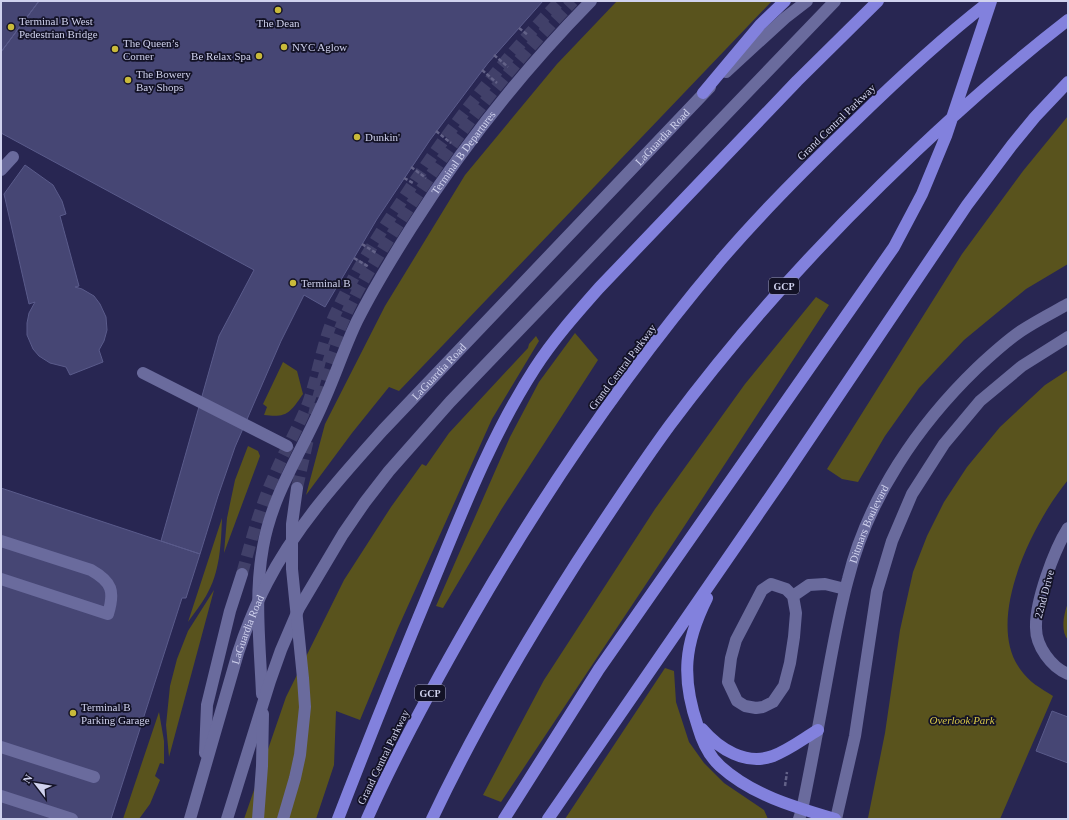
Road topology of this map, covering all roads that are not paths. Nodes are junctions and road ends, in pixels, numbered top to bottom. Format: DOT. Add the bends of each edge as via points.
graph roads {
  1 [pos="591,1"];
  2 [pos="785,1"];
  3 [pos="807,1"];
  4 [pos="835,1"];
  5 [pos="878,1"];
  6 [pos="990,1"];
  7 [pos="1068,20"];
  8 [pos="1068,82"];
  9 [pos="703,93"];
  10 [pos="13,157"];
  11 [pos="1,170"];
  12 [pos="1068,304"];
  13 [pos="1068,338"];
  14 [pos="143,373"];
  15 [pos="287,446"];
  16 [pos="783,478"];
  17 [pos="296,488"];
  18 [pos="1068,528"];
  19 [pos="1,541"];
  20 [pos="242,574"];
  21 [pos="1,579"];
  22 [pos="845,589"];
  23 [pos="793,596"];
  24 [pos="1068,674"];
  25 [pos="694,716"];
  26 [pos="818,730"];
  27 [pos="1,748"];
  28 [pos="204,773"];
  29 [pos="94,777"];
  30 [pos="1,796"];
  31 [pos="801,814"];
  32 [pos="72,819"];
  33 [pos="190,819"];
  34 [pos="227,819"];
  35 [pos="258,819"];
  36 [pos="283,819"];
  37 [pos="338,819"];
  38 [pos="367,819"];
  39 [pos="432,819"];
  40 [pos="504,819"];
  41 [pos="548,819"];
  42 [pos="835,819"];
  1 -- 35 [label="street, Terminal B Departures" via="502,100 463,151 404,240 357,321 322,406 282,486 268,525 258,589 263,731"];
  2 -- 9 [label="highway" via="760,25"];
  3 -- 9 [label="street, LaGuardia Road"];
  4 -- 34 [label="street" via="450,402 365,502 299,608 267,689"];
  5 -- 37 [label="highway" via="791,87 599,288 558,336 535,368 496,436 463,511"];
  6 -- 38 [label="highway, Grand Central Parkway / GCP" via="876,100 777,199 720,261 626,380 549,491 499,570 419,712"];
  6 -- 40 [label="highway" via="944,143 922,194 894,247 599,669"];
  7 -- 39 [label="highway, GCP" via="947,122 858,207 800,268 714,368 627,486 553,600 480,725"];
  8 -- 16 [label="highway" via="1012,145 976,192"];
  9 -- 28 [label="street, LaGuardia Road" via="383,430 336,484 297,535 267,582 255,607 238,654"];
  10 -- 11 [label="street"];
  12 -- 22 [label="street, Ditmars Boulevard" via="1020,332 989,356 957,387 931,418 901,459 880,496 862,534"];
  13 -- 42 [label="street" via="1022,366 980,401 944,444 912,494 892,541 876,591 855,736"];
  14 -- 15 [label="street"];
  16 -- 25 [label="highway" via="709,595 693,629 687,671 689,698"];
  16 -- 41 [label="highway"];
  17 -- 36 [label="street" via="292,524 292,569 305,707 300,755"];
  18 -- 24 [label="street, 22nd Drive" via="1048,572 1036,613 1040,646 1051,662"];
  19 -- 21 [label="street" via="91,570 103,577 112,594 108,614"];
  20 -- 28 [label="street" via="230,611 207,705"];
  22 -- 23 [label="street" via="825,584 809,585"];
  22 -- 26 [label="street, Ditmars Boulevard"];
  23 -- 23 [label="street" via="786,589 771,584 762,590 736,640 728,682 737,701 746,706 763,707 773,702 784,686 794,637 796,613"];
  25 -- 26 [label="highway" via="702,729 718,745 735,755 752,758 771,757"];
  25 -- 31 [label="highway" via="706,746 719,764 755,790"];
  26 -- 31 [label="street, Ditmars Boulevard"];
  27 -- 29 [label="street"];
  28 -- 33 [label="street, LaGuardia Road"];
  30 -- 32 [label="street"];
  31 -- 42 [label="highway"];
}
